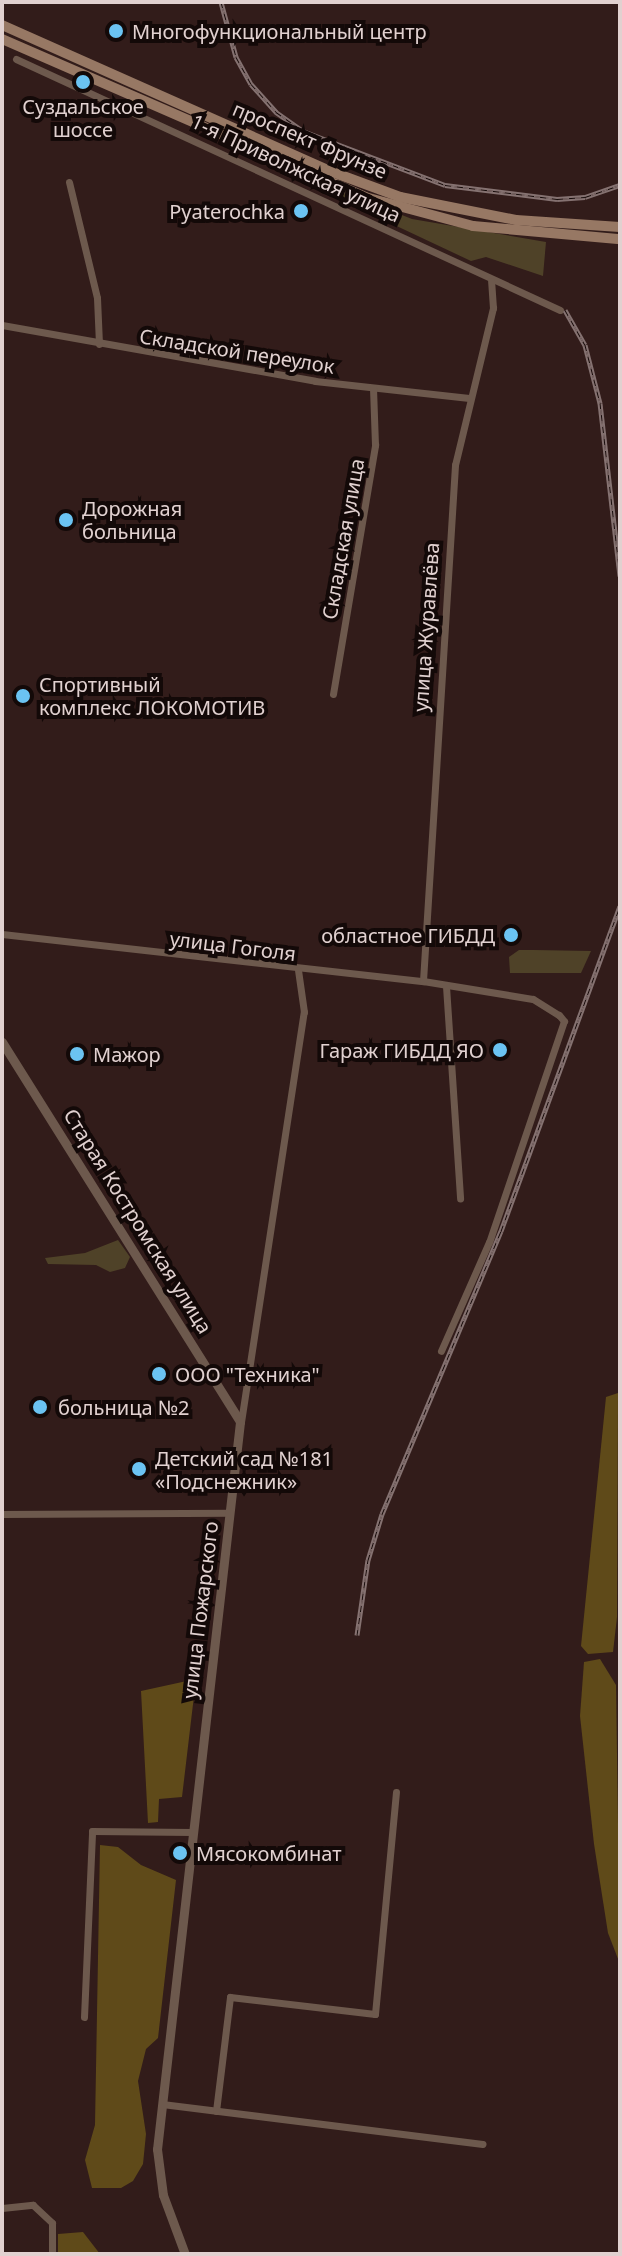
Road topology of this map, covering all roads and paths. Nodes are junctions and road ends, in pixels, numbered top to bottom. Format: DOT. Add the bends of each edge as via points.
graph roads {
  1 [pos="2,25"];
  2 [pos="2,39"];
  3 [pos="16,59"];
  4 [pos="276,154"];
  5 [pos="268,171"];
  6 [pos="69,182"];
  7 [pos="620,227"];
  8 [pos="620,239"];
  9 [pos="491,281"];
  10 [pos="560,310"];
  11 [pos="2,325"];
  12 [pos="99,344"];
  13 [pos="373,388"];
  14 [pos="469,398"];
  15 [pos="333,694"];
  16 [pos="2,934"];
  17 [pos="298,970"];
  18 [pos="423,981"];
  19 [pos="446,986"];
  20 [pos="2,1042"];
  21 [pos="460,1199"];
  22 [pos="441,1351"];
  23 [pos="240,1422"];
  24 [pos="229,1513"];
  25 [pos="2,1514"];
  26 [pos="396,1792"];
  27 [pos="192,1832"];
  28 [pos="84,2017"];
  29 [pos="162,2104"];
  30 [pos="216,2111"];
  31 [pos="483,2144"];
  32 [pos="2,2208"];
  33 [pos="52,2254"];
  34 [pos="185,2254"];
  1 -- 4 [label="main road, проспект Фрунзе"];
  2 -- 4 [label="main road, проспект Фрунзе"];
  3 -- 5 [label="street, 1-я Приволжская улица"];
  4 -- 5 [label="street"];
  4 -- 7 [label="main road, проспект Фрунзе" via="446,209"];
  4 -- 8 [label="main road, проспект Фрунзе" via="425,215 525,234"];
  5 -- 9 [label="street, 1-я Приволжская улица"];
  6 -- 12 [label="street" via="97,298"];
  9 -- 10 [label="street, 1-я Приволжская улица"];
  9 -- 14 [label="street, улица Журавлёва" via="493,308"];
  11 -- 12 [label="street, Складской переулок"];
  12 -- 13 [label="street, Складской переулок"];
  13 -- 14 [label="street, Складской переулок"];
  13 -- 15 [label="street, Складская улица" via="375,445"];
  14 -- 18 [label="street, улица Журавлёва" via="455,465 444,577"];
  16 -- 17 [label="street, улица Гоголя"];
  17 -- 18 [label="street, улица Гоголя"];
  17 -- 23 [label="street, улица Пожарского" via="302,1026"];
  18 -- 19 [label="street, улица Гоголя"];
  19 -- 21 [label="street"];
  19 -- 22 [label="street, улица Гоголя" via="533,999 564,1021 489,1242"];
  20 -- 23 [label="street, Старая Костромская улица"];
  23 -- 24 [label="street, улица Пожарского"];
  24 -- 25 [label="street"];
  24 -- 27 [label="street, улица Пожарского"];
  26 -- 30 [label="street" via="375,2014 230,1997"];
  27 -- 28 [label="street" via="92,1831"];
  27 -- 29 [label="street, улица Пожарского"];
  29 -- 30 [label="street"];
  29 -- 34 [label="street, улица Пожарского" via="158,2172"];
  30 -- 31 [label="street"];
  32 -- 33 [label="street" via="33,2205 52,2223"];
}
